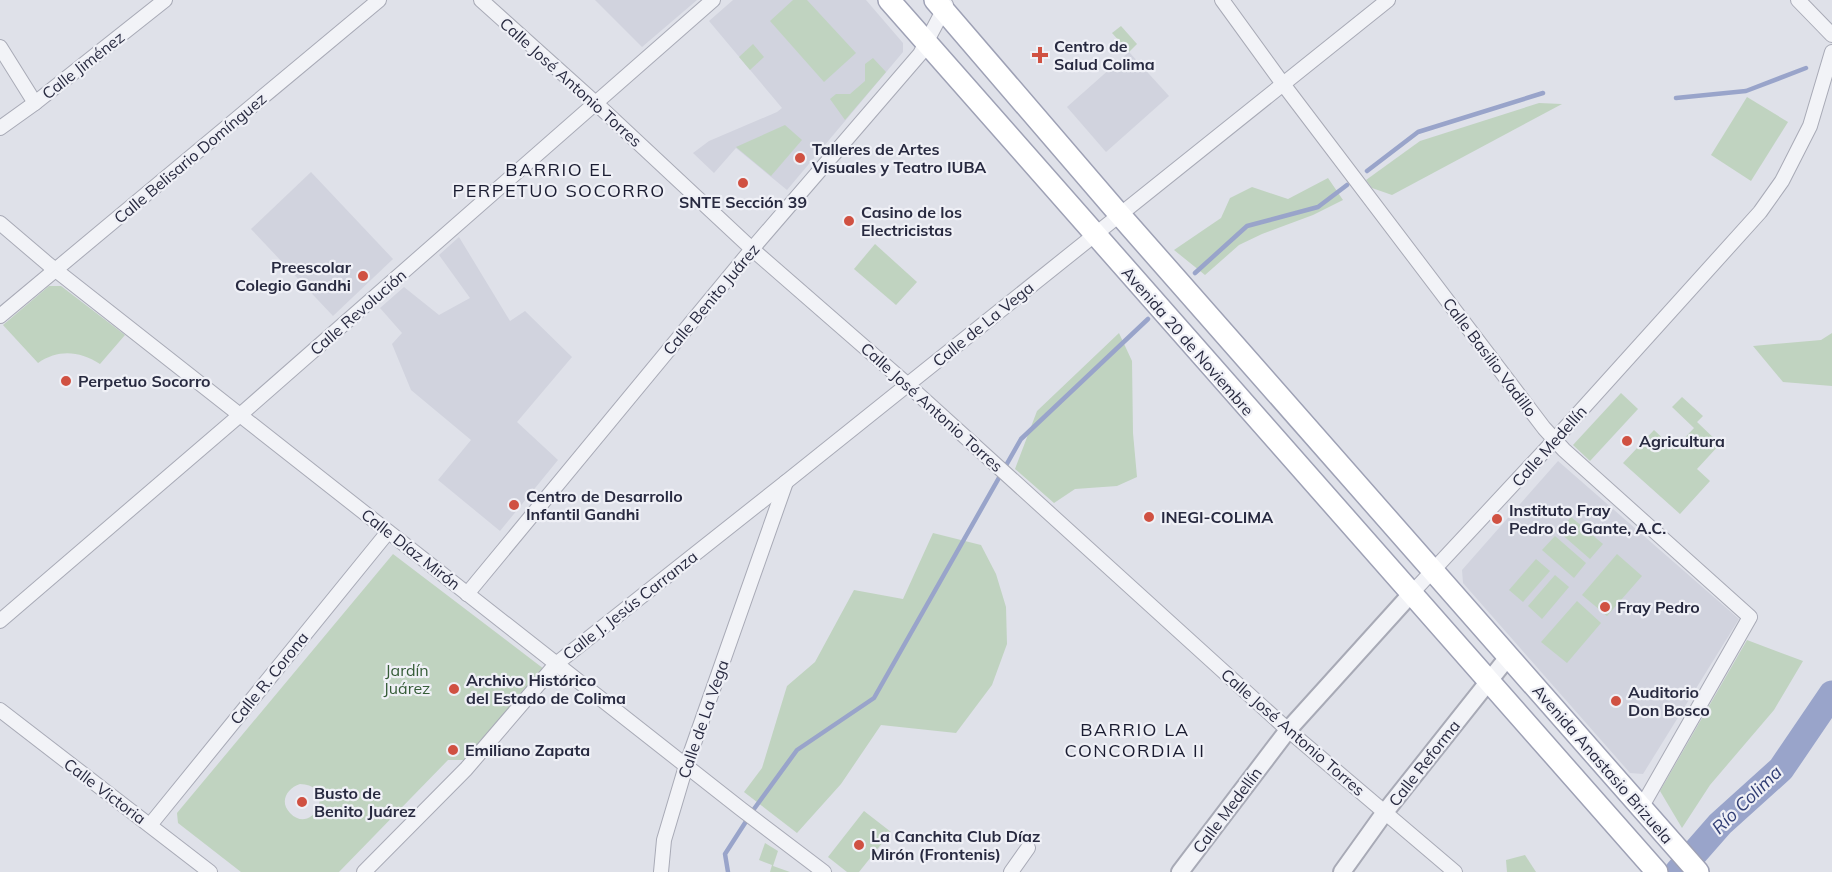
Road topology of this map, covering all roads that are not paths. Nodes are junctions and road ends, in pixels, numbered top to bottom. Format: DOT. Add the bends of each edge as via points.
graph roads {
  1 [pos="165,0"];
  2 [pos="379,0"];
  3 [pos="481,0"];
  4 [pos="712,0"];
  5 [pos="889,0"];
  6 [pos="1222,0"];
  7 [pos="1388,0"];
  8 [pos="1798,0"];
  9 [pos="943,3"];
  10 [pos="1832,35"];
  11 [pos="926,43"];
  12 [pos="0,47"];
  13 [pos="1832,52"];
  14 [pos="1283,84"];
  15 [pos="35,103"];
  16 [pos="596,104"];
  17 [pos="0,128"];
  18 [pos="1120,215"];
  19 [pos="0,223"];
  20 [pos="1095,235"];
  21 [pos="752,249"];
  22 [pos="56,269"];
  23 [pos="0,316"];
  24 [pos="908,385"];
  25 [pos="240,415"];
  26 [pos="1554,440"];
  27 [pos="786,482"];
  28 [pos="388,532"];
  29 [pos="1433,571"];
  30 [pos="467,594"];
  31 [pos="1411,594"];
  32 [pos="0,621"];
  33 [pos="1508,657"];
  34 [pos="556,664"];
  35 [pos="1488,681"];
  36 [pos="0,710"];
  37 [pos="1288,730"];
  38 [pos="686,766"];
  39 [pos="1385,812"];
  40 [pos="1646,814"];
  41 [pos="150,825"];
  42 [pos="1028,848"];
  43 [pos="210,872"];
  44 [pos="364,872"];
  45 [pos="661,872"];
  46 [pos="824,872"];
  47 [pos="1011,872"];
  48 [pos="1180,872"];
  49 [pos="1342,872"];
  50 [pos="1455,872"];
  51 [pos="1657,872"];
  52 [pos="1698,872"];
  1 -- 15 [label="street, Calle Jiménez"];
  2 -- 22 [label="street, Calle Belisario Domínguez"];
  3 -- 16 [label="street, Calle José Antonio Torres"];
  4 -- 16 [label="street, Calle Revolución"];
  5 -- 11 [label="main road, Avenida 20 de Noviembre"];
  6 -- 14 [label="street, Calle Basilio Vadillo"];
  7 -- 14 [label="street, Calle de La Vega"];
  8 -- 10 [label="street"];
  9 -- 11 [label="street, Calle Benito Juárez"];
  9 -- 18 [label="main road, Avenida 20 de Noviembre"];
  11 -- 20 [label="main road, Avenida 20 de Noviembre"];
  11 -- 21 [label="street, Calle Benito Juárez"];
  12 -- 15 [label="street"];
  13 -- 26 [label="street, Calle Medellín" via="1810,126 1782,181 1760,212"];
  14 -- 18 [label="street, Calle de La Vega"];
  14 -- 26 [label="street, Calle Basilio Vadillo"];
  15 -- 17 [label="street, Calle Jiménez"];
  16 -- 21 [label="street, Calle José Antonio Torres"];
  16 -- 25 [label="street, Calle Revolución"];
  18 -- 20 [label="street, Calle de La Vega"];
  18 -- 29 [label="main road, Avenida 20 de Noviembre"];
  19 -- 22 [label="street, Calle Díaz Mirón"];
  20 -- 24 [label="street, Calle de La Vega"];
  20 -- 31 [label="main road, Avenida 20 de Noviembre"];
  21 -- 24 [label="street, Calle José Antonio Torres"];
  21 -- 30 [label="street, Calle Benito Juárez"];
  22 -- 23 [label="street, Calle Belisario Domínguez"];
  22 -- 25 [label="street, Calle Díaz Mirón"];
  24 -- 27 [label="street, Calle de La Vega"];
  24 -- 37 [label="street, Calle José Antonio Torres"];
  25 -- 28 [label="street, Calle Díaz Mirón"];
  25 -- 32 [label="street, Calle Revolución"];
  26 -- 29 [label="street, Calle Medellín"];
  26 -- 40 [label="street, Calle Basilio Vadillo" via="1750,617"];
  27 -- 34 [label="street, Calle J. Jesús Carranza"];
  27 -- 38 [label="street, Calle de La Vega"];
  28 -- 30 [label="street, Calle Díaz Mirón"];
  28 -- 41 [label="street, Calle R. Corona"];
  29 -- 31 [label="street, Calle Medellín"];
  29 -- 33 [label="main road, Avenida 20 de Noviembre"];
  30 -- 34 [label="street, Calle Díaz Mirón"];
  31 -- 35 [label="main road, Avenida 20 de Noviembre"];
  31 -- 37 [label="street, Calle Medellín"];
  33 -- 35 [label="street, Calle Reforma"];
  33 -- 40 [label="main road, Avenida Anastasio Brizuela"];
  34 -- 38 [label="street, Calle Díaz Mirón"];
  34 -- 44 [label="street, Calle J. Jesús Carranza" via="466,769"];
  35 -- 39 [label="street, Calle Reforma"];
  35 -- 51 [label="main road, Avenida Anastasio Brizuela"];
  36 -- 41 [label="street, Calle Victoria"];
  37 -- 39 [label="street, Calle José Antonio Torres"];
  37 -- 48 [label="street, Calle Medellín"];
  38 -- 45 [label="street, Calle de La Vega" via="664,840"];
  38 -- 46 [label="street, Calle Díaz Mirón"];
  39 -- 49 [label="street, Calle Reforma"];
  39 -- 50 [label="street, Calle José Antonio Torres"];
  40 -- 52 [label="main road, Avenida Anastasio Brizuela"];
  41 -- 43 [label="street, Calle Victoria"];
  42 -- 47 [label="street"];
}
